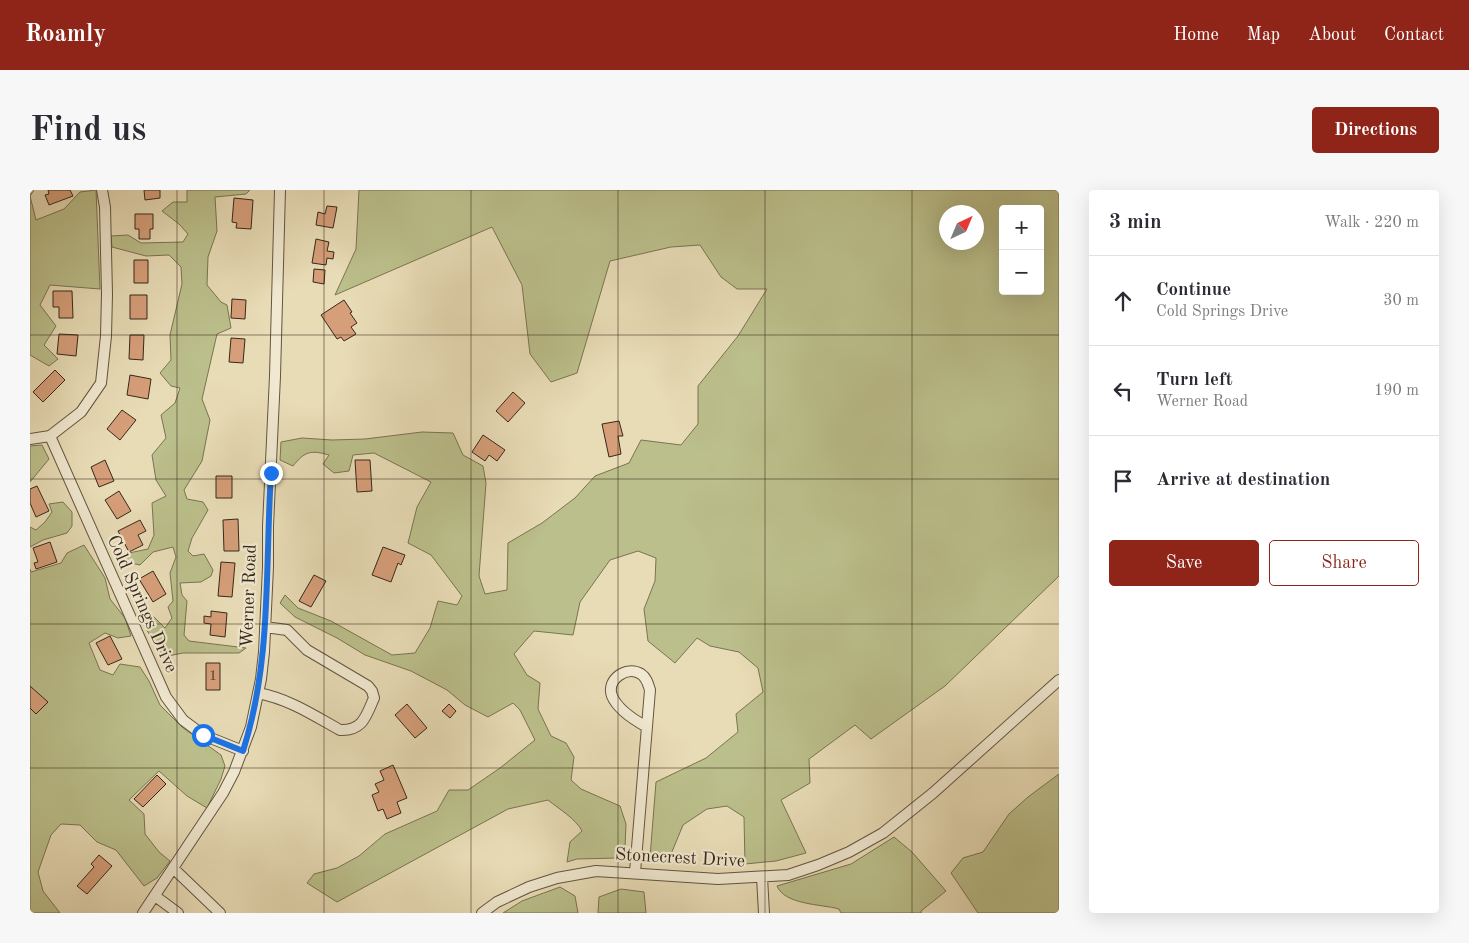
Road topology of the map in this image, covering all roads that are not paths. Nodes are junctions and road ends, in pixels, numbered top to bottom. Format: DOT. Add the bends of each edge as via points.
graph roads {
  1 [pos="102,190"];
  2 [pos="280,190"];
  3 [pos="50,436"];
  4 [pos="30,439"];
  5 [pos="265,627"];
  6 [pos="1059,680"];
  7 [pos="258,693"];
  8 [pos="647,727"];
  9 [pos="243,751"];
  10 [pos="173,868"];
  11 [pos="635,872"];
  12 [pos="762,877"];
  13 [pos="155,896"];
  14 [pos="143,913"];
  15 [pos="178,913"];
  16 [pos="220,913"];
  17 [pos="482,913"];
  18 [pos="764,913"];
  1 -- 3 [label="street" via="107,294 101,383 81,412"];
  2 -- 5 [label="street, Werner Road"];
  3 -- 4 [label="street"];
  3 -- 9 [label="street, Cold Springs Drive" via="166,697 183,720 203,735"];
  5 -- 7 [label="street, Werner Road"];
  5 -- 7 [label="street" via="287,630 308,650 368,686 374,698 362,723 348,731 340,730 276,696"];
  6 -- 12 [label="street, Stonecrest Drive" via="883,833 818,865 788,875"];
  7 -- 9 [label="street, Werner Road"];
  8 -- 8 [label="street" via="650,690 647,680 632,671 624,673 612,683 612,695 621,708"];
  8 -- 11 [label="street"];
  9 -- 10 [label="street, Werner Road" via="223,794"];
  10 -- 13 [label="street, Werner Road"];
  10 -- 16 [label="street"];
  11 -- 12 [label="street, Stonecrest Drive" via="718,879"];
  11 -- 17 [label="street, Stonecrest Drive" via="596,871 557,878 497,902"];
  12 -- 18 [label="street"];
  13 -- 14 [label="street, Werner Road"];
  13 -- 15 [label="street"];
}
